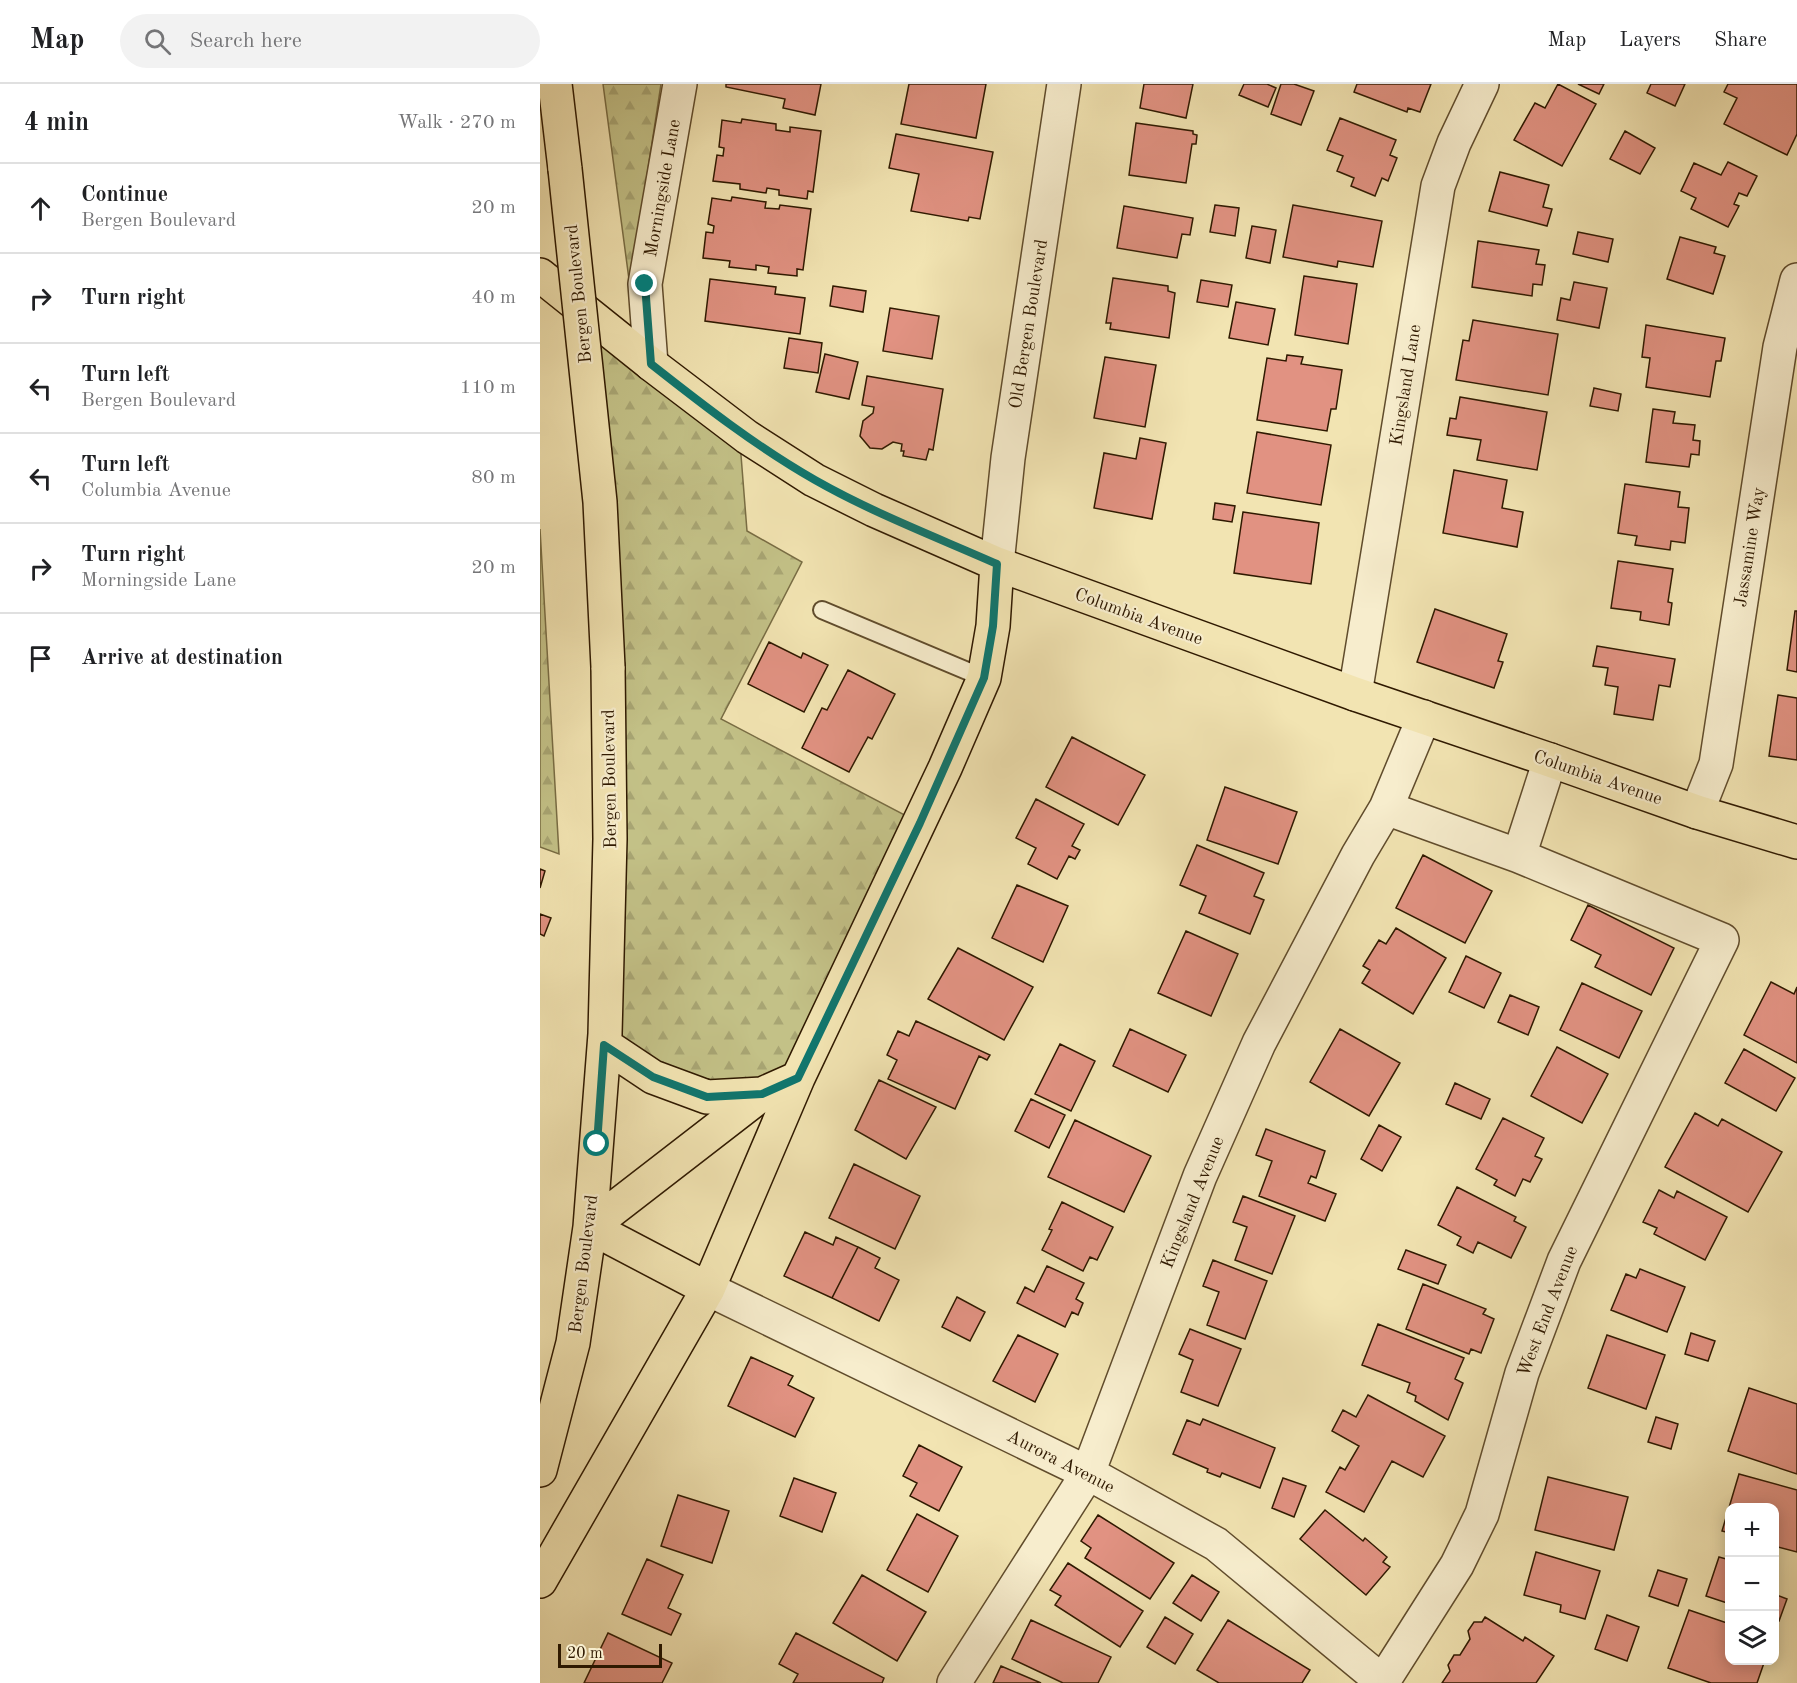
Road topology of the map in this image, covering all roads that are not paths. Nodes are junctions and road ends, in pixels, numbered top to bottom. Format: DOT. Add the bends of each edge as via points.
graph roads {
  1 [pos="555,84"];
  2 [pos="680,84"];
  3 [pos="1064,84"];
  4 [pos="1482,84"];
  5 [pos="540,275"];
  6 [pos="1797,280"];
  7 [pos="651,364"];
  8 [pos="997,564"];
  9 [pos="822,610"];
  10 [pos="984,678"];
  11 [pos="1355,694"];
  12 [pos="1424,717"];
  13 [pos="1550,760"];
  14 [pos="1386,808"];
  15 [pos="1697,812"];
  16 [pos="1797,842"];
  17 [pos="1519,856"];
  18 [pos="604,1045"];
  19 [pos="798,1078"];
  20 [pos="762,1094"];
  21 [pos="590,1227"];
  22 [pos="708,1289"];
  23 [pos="540,1470"];
  24 [pos="1088,1473"];
  25 [pos="540,1581"];
  26 [pos="954,1683"];
  27 [pos="1383,1683"];
  1 -- 18 [label="main road, Bergen Boulevard, bridge" via="600,501 608,667 610,839"];
  2 -- 7 [label="street, Morningside Lane" via="645,284"];
  3 -- 8 [label="street, Old Bergen Boulevard" via="1008,458"];
  4 -- 11 [label="street, Kingsland Lane" via="1438,186"];
  5 -- 7 [label="main road, Columbia Avenue"];
  6 -- 15 [label="street, Jassamine Way" via="1780,347 1716,764"];
  7 -- 8 [label="main road, Columbia Avenue" via="747,437 814,480"];
  8 -- 10 [label="main road" via="993,626"];
  8 -- 11 [label="main road, Columbia Avenue"];
  9 -- 10 [label="lane"];
  10 -- 19 [label="main road" via="920,823"];
  11 -- 12 [label="main road, Columbia Avenue"];
  12 -- 13 [label="main road, Columbia Avenue"];
  12 -- 14 [label="street, Kingsland Avenue"];
  13 -- 15 [label="main road, Columbia Avenue"];
  13 -- 17 [label="street"];
  14 -- 17 [label="street"];
  14 -- 24 [label="street, Kingsland Avenue" via="1259,1043 1200,1176"];
  15 -- 16 [label="main road, Columbia Avenue"];
  17 -- 27 [label="street, West End Avenue" via="1722,940 1564,1261 1522,1373 1482,1514 1457,1565"];
  18 -- 20 [label="main road" via="653,1077 707,1097"];
  18 -- 21 [label="main road, Bergen Boulevard"];
  19 -- 20 [label="main road"];
  19 -- 22 [label="main road"];
  20 -- 21 [label="main road"];
  21 -- 22 [label="main road"];
  21 -- 23 [label="main road, Bergen Boulevard" via="573,1343"];
  22 -- 24 [label="street, Aurora Avenue"];
  22 -- 25 [label="main road"];
  24 -- 26 [label="street, Kingsland Avenue"];
  24 -- 27 [label="street, Aurora Avenue" via="1216,1544"];
}
